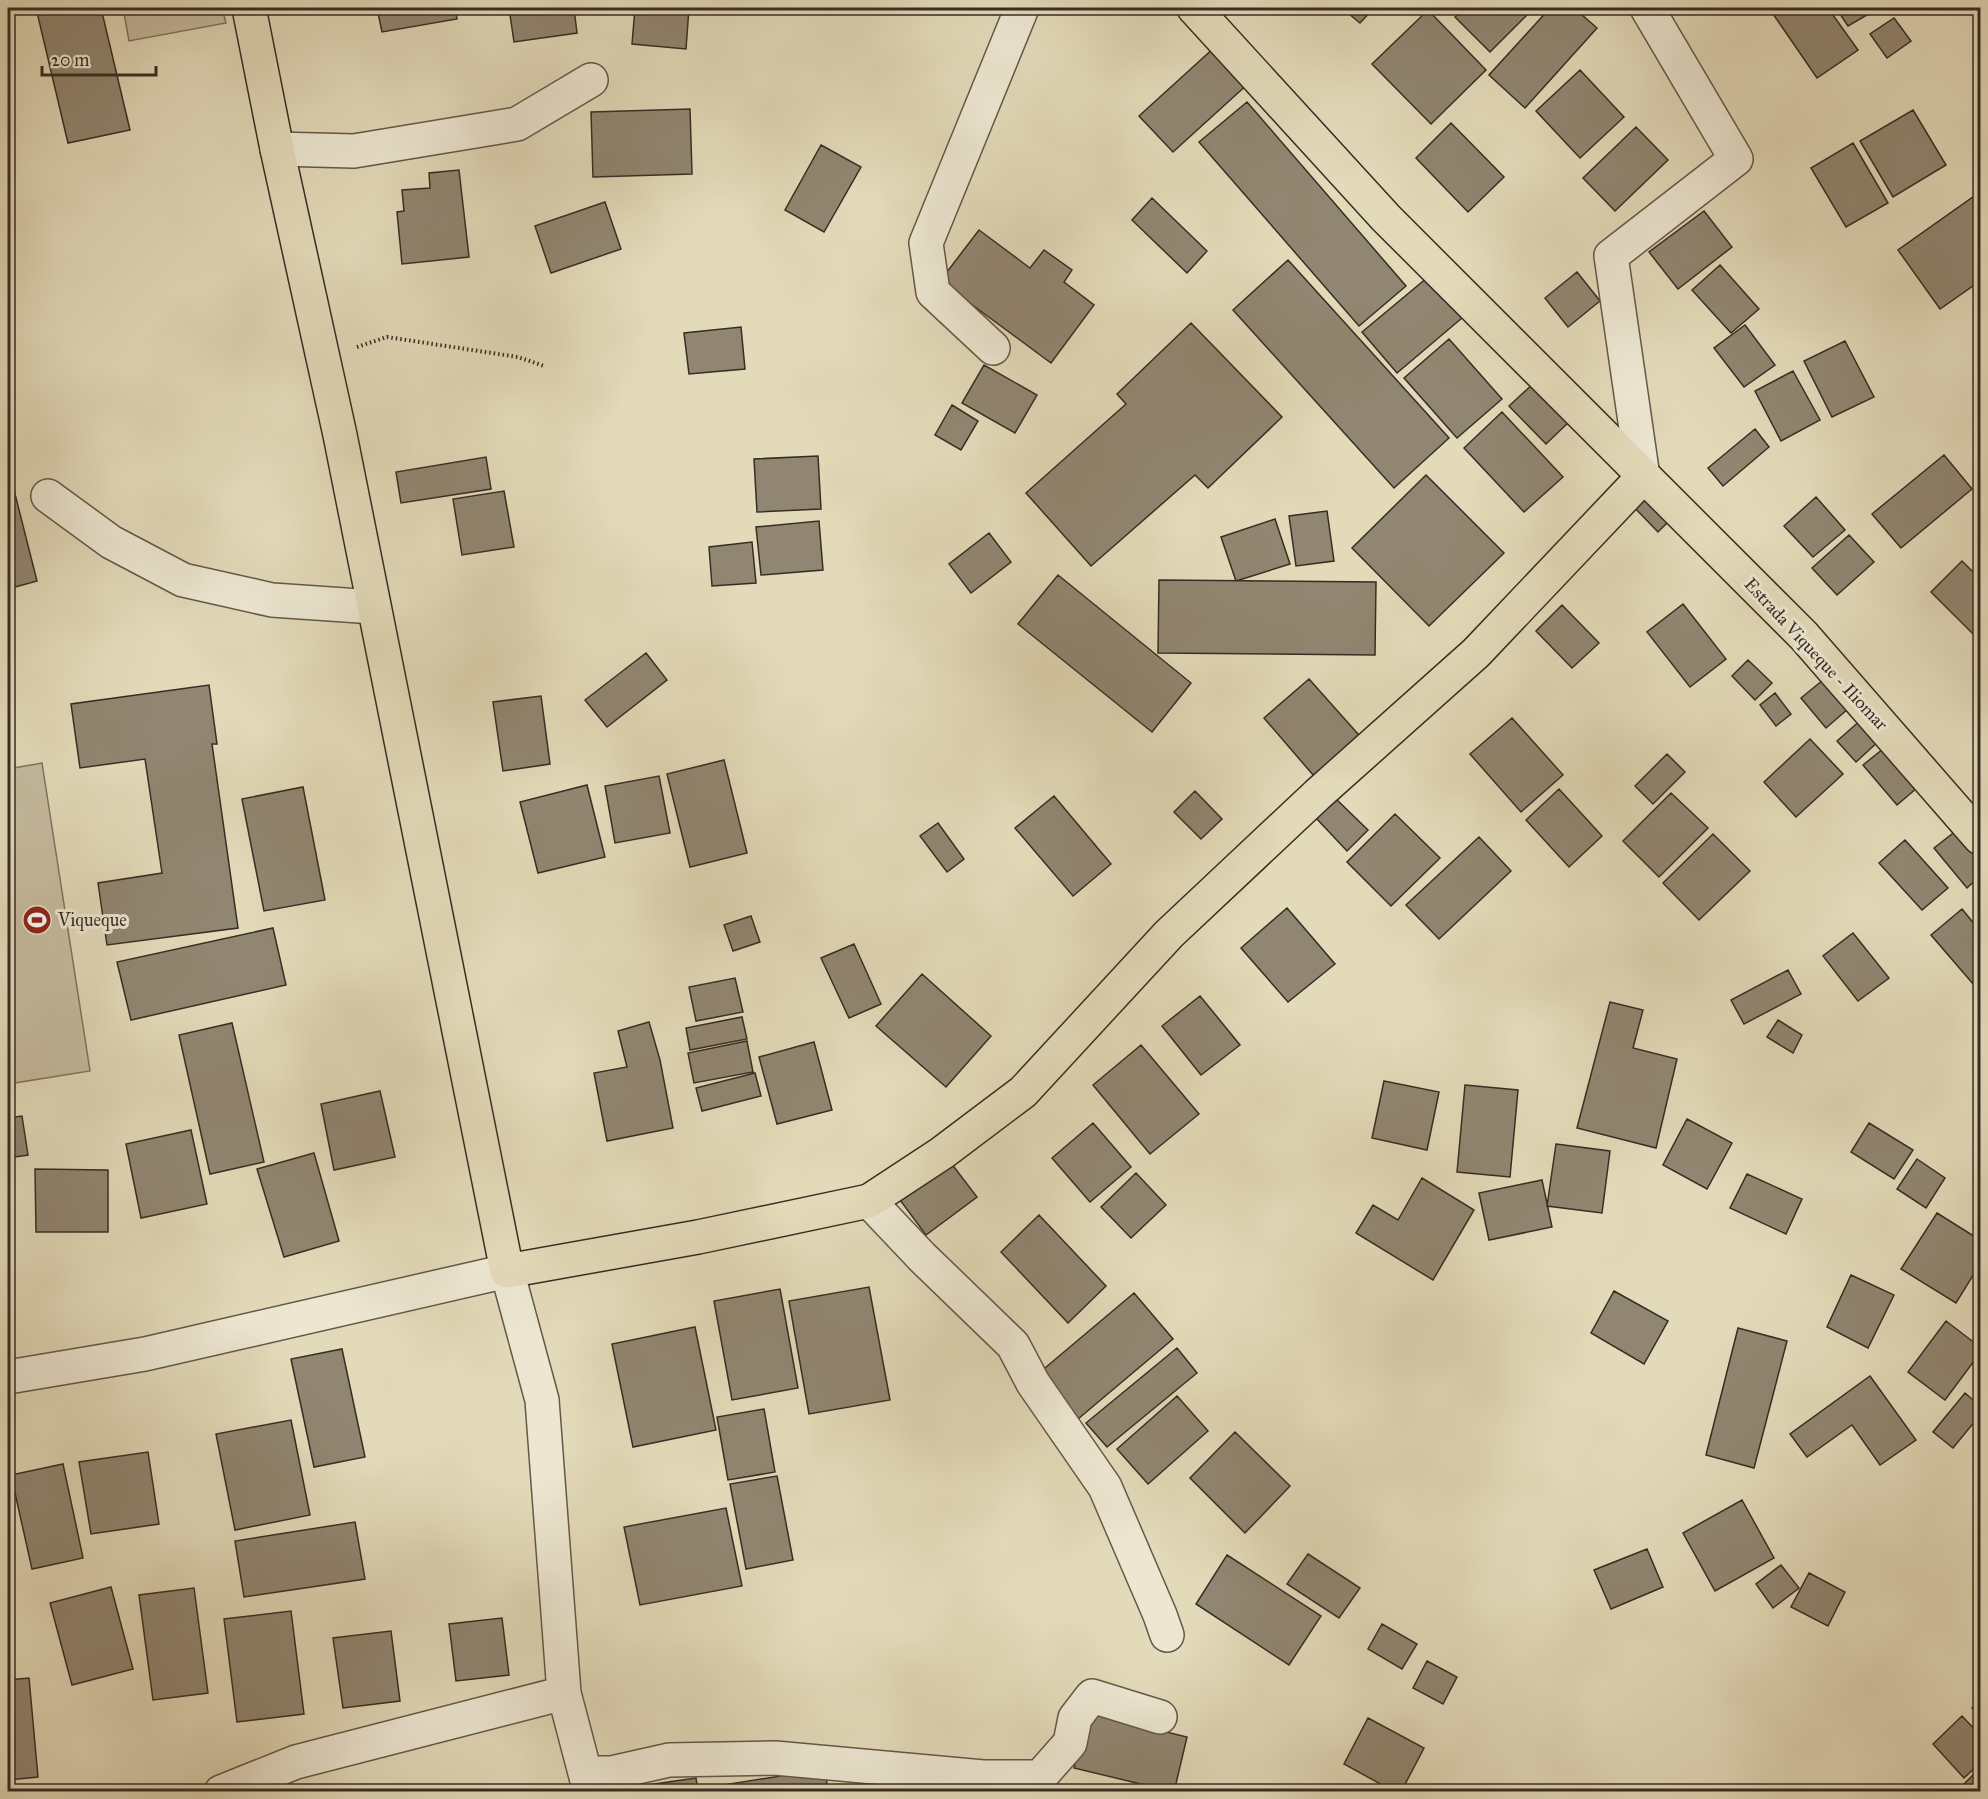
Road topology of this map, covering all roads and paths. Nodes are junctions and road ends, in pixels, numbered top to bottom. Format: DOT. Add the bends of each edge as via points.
graph roads {
  1 [pos="249,8"];
  2 [pos="1022,8"];
  3 [pos="1194,8"];
  4 [pos="1647,8"];
  5 [pos="591,80"];
  6 [pos="277,149"];
  7 [pos="993,348"];
  8 [pos="322,358"];
  9 [pos="544,366"];
  10 [pos="1643,477"];
  11 [pos="48,496"];
  12 [pos="374,607"];
  13 [pos="1980,838"];
  14 [pos="869,1201"];
  15 [pos="507,1271"];
  16 [pos="8,1377"];
  17 [pos="1167,1635"];
  18 [pos="564,1693"];
  19 [pos="1160,1717"];
  20 [pos="588,1782"];
  21 [pos="262,1783"];
  22 [pos="1048,1784"];
  23 [pos="221,1791"];
  1 -- 6 [label="main road"];
  2 -- 7 [label="street" via="926,243 933,292"];
  3 -- 10 [label="main road, Estrada Viqueque - Iliomar" via="1386,218"];
  4 -- 10 [label="street" via="1736,159 1611,256"];
  5 -- 6 [label="street" via="517,124 354,151"];
  6 -- 8 [label="main road"];
  8 -- 9 [label="path" via="387,337 518,357"];
  8 -- 12 [label="main road"];
  10 -- 13 [label="main road, Estrada Viqueque - Iliomar" via="1804,636"];
  10 -- 14 [label="main road" via="1476,653 1169,934 1023,1092"];
  11 -- 12 [label="street" via="111,542 183,580 272,600"];
  12 -- 15 [label="main road"];
  14 -- 15 [label="main road"];
  14 -- 17 [label="street" via="1013,1345 1033,1383 1105,1487"];
  15 -- 16 [label="street" via="145,1354"];
  15 -- 18 [label="street" via="542,1400"];
  18 -- 20 [label="street"];
  18 -- 21 [label="street" via="296,1762"];
  19 -- 22 [label="street" via="1092,1696 1075,1718 1070,1743"];
  20 -- 22 [label="street" via="669,1760 775,1758"];
  21 -- 23 [label="street"];
}
